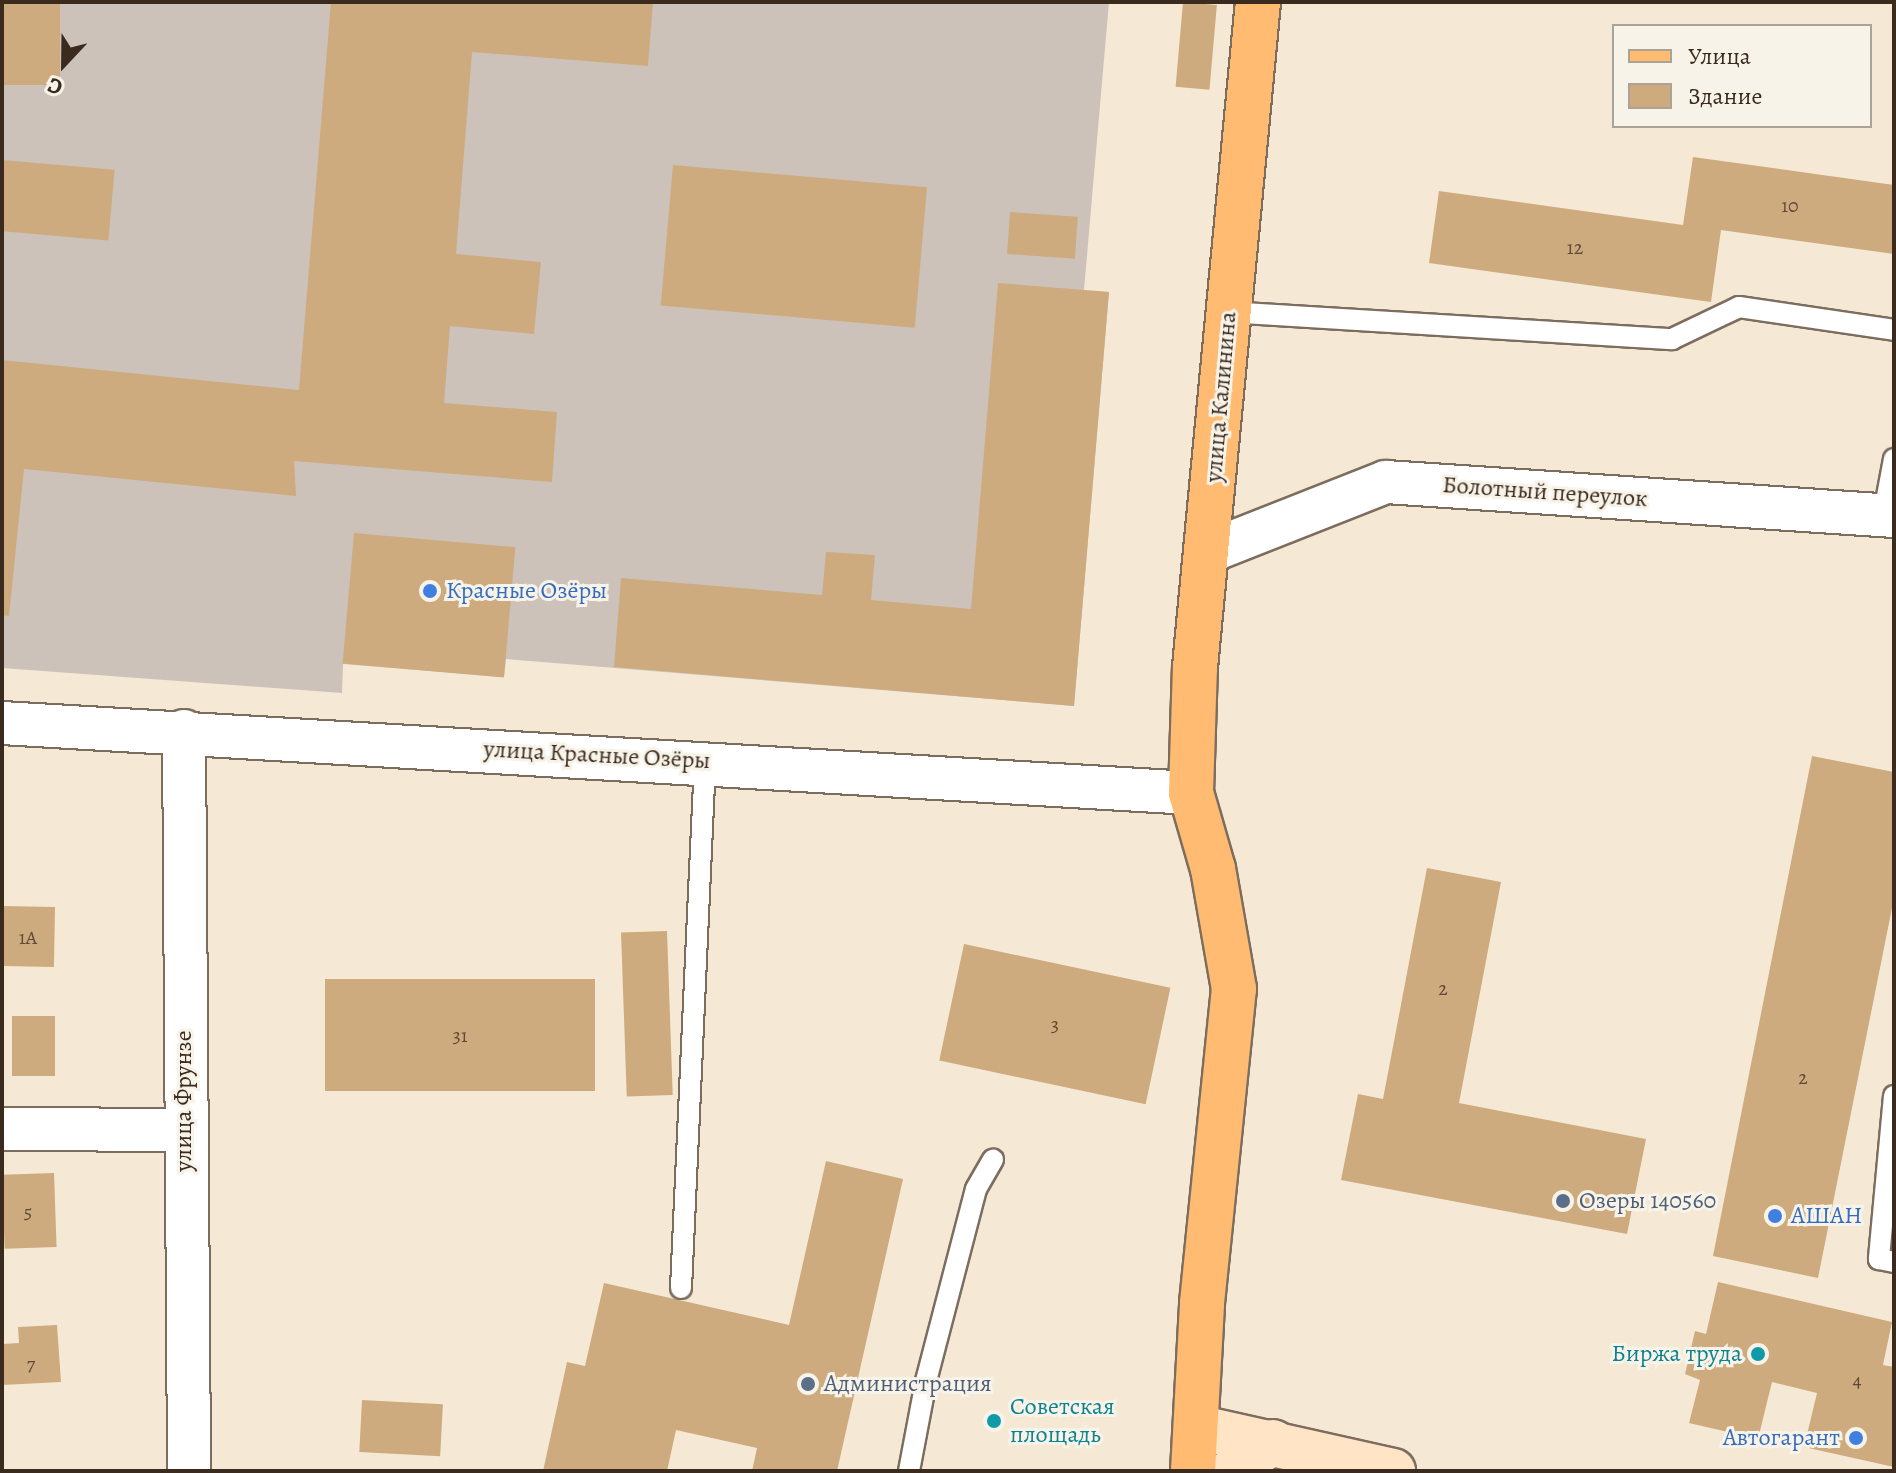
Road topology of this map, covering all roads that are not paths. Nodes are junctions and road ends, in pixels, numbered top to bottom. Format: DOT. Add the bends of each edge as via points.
graph roads {
  1 [pos="1258,2"];
  2 [pos="1227,312"];
  3 [pos="1894,330"];
  4 [pos="1894,459"];
  5 [pos="1889,514"];
  6 [pos="1208,552"];
  7 [pos="2,723"];
  8 [pos="184,731"];
  9 [pos="705,762"];
  10 [pos="1191,793"];
  11 [pos="1894,1096"];
  12 [pos="2,1129"];
  13 [pos="184,1130"];
  14 [pos="993,1159"];
  15 [pos="1894,1262"];
  16 [pos="681,1288"];
  17 [pos="1196,1427"];
  18 [pos="1273,1442"];
  19 [pos="189,1471"];
  20 [pos="909,1471"];
  21 [pos="1193,1471"];
  22 [pos="1231,1471"];
  23 [pos="1393,1471"];
  1 -- 2 [label="main road, улица Калинина"];
  2 -- 3 [label="lane" via="1672,339 1739,307"];
  2 -- 6 [label="main road, улица Калинина"];
  4 -- 5 [label="lane"];
  5 -- 6 [label="street, Болотный переулок" via="1386,482"];
  6 -- 10 [label="main road, улица Калинина" via="1195,667"];
  7 -- 8 [label="street, улица Красные Озёры"];
  8 -- 9 [label="street, улица Красные Озёры"];
  8 -- 13 [label="street, улица Фрунзе"];
  9 -- 10 [label="street, улица Красные Озёры"];
  9 -- 16 [label="lane"];
  10 -- 17 [label="main road" via="1213,869 1234,989 1202,1303"];
  11 -- 15 [label="lane" via="1879,1259"];
  12 -- 13 [label="street"];
  13 -- 19 [label="street, улица Фрунзе"];
  14 -- 20 [label="lane" via="976,1189 926,1381"];
  17 -- 18 [label="main road"];
  17 -- 21 [label="main road"];
  18 -- 22 [label="main road"];
  18 -- 23 [label="main road"];
}
